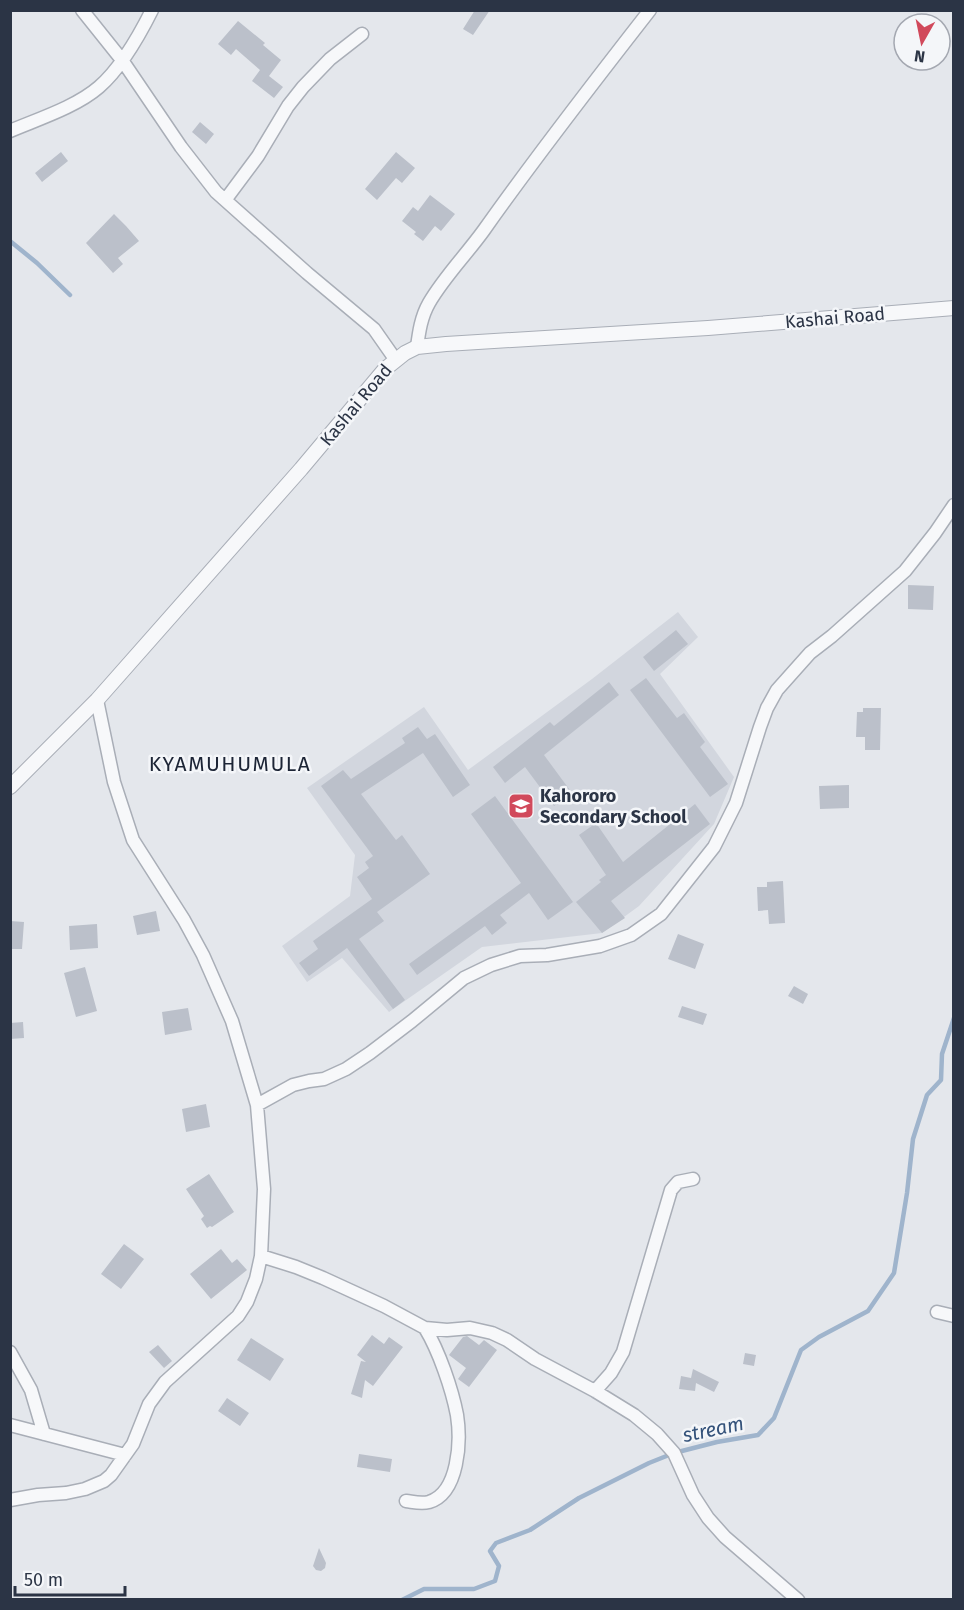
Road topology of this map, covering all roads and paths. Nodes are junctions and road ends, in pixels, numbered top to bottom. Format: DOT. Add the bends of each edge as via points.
graph roads {
  1 [pos="82,10"];
  2 [pos="152,10"];
  3 [pos="650,10"];
  4 [pos="362,34"];
  5 [pos="122,60"];
  6 [pos="10,131"];
  7 [pos="226,199"];
  8 [pos="954,308"];
  9 [pos="417,347"];
  10 [pos="395,359"];
  11 [pos="954,505"];
  12 [pos="97,700"];
  13 [pos="10,787"];
  14 [pos="257,1105"];
  15 [pos="693,1179"];
  16 [pos="261,1256"];
  17 [pos="937,1312"];
  18 [pos="954,1316"];
  19 [pos="425,1328"];
  20 [pos="10,1352"];
  21 [pos="595,1391"];
  22 [pos="10,1425"];
  23 [pos="44,1434"];
  24 [pos="124,1455"];
  25 [pos="10,1500"];
  26 [pos="406,1501"];
  27 [pos="798,1599"];
  1 -- 5 [label="street"];
  2 -- 5 [label="street"];
  3 -- 9 [label="street" via="450,272 424,312"];
  4 -- 7 [label="street" via="303,87"];
  5 -- 6 [label="street" via="97,89"];
  5 -- 7 [label="street" via="181,147"];
  7 -- 10 [label="street" via="374,329"];
  8 -- 9 [label="street, Kashai Road"];
  9 -- 10 [label="street, Kashai Road"];
  10 -- 12 [label="street, Kashai Road"];
  11 -- 14 [label="street" via="905,571 810,652 777,690 760,727 736,803 714,847 661,914 631,936 600,946 520,956 491,964 464,978 346,1069 293,1085"];
  12 -- 13 [label="street, Kashai Road"];
  12 -- 14 [label="street" via="114,782 133,840 204,955 232,1021"];
  14 -- 16 [label="street" via="264,1189"];
  15 -- 21 [label="street" via="678,1182 671,1190 623,1352"];
  16 -- 19 [label="street" via="323,1278"];
  16 -- 24 [label="street" via="256,1279 238,1316 165,1382 149,1404 133,1444"];
  17 -- 18 [label="street"];
  19 -- 21 [label="street" via="470,1328 492,1333"];
  19 -- 26 [label="street" via="453,1399 459,1431 456,1461 447,1490 439,1497 428,1502"];
  20 -- 23 [label="street" via="31,1390"];
  21 -- 27 [label="street" via="657,1434 674,1453 708,1518"];
  22 -- 23 [label="street"];
  23 -- 24 [label="street"];
  24 -- 25 [label="street" via="111,1475 97,1485"];
}
